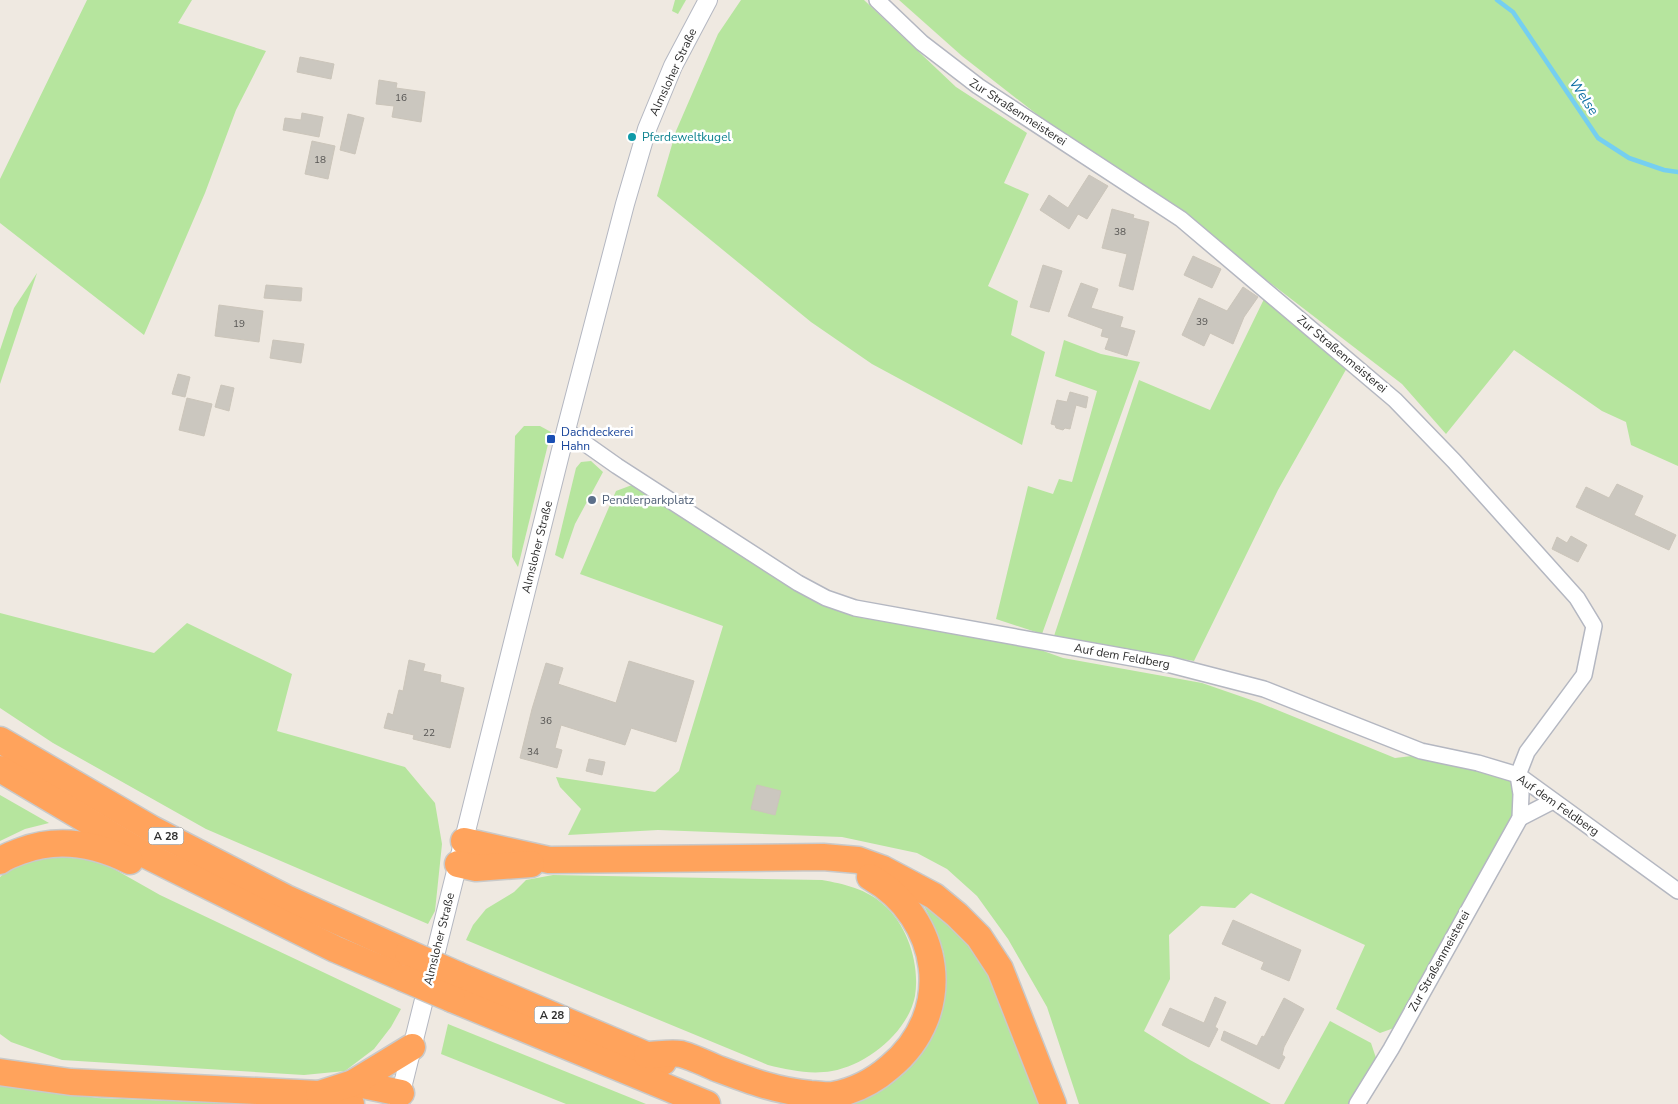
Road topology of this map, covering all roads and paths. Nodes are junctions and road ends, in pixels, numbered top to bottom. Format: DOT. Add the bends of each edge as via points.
graph roads {
  1 [pos="708,0"];
  2 [pos="877,0"];
  3 [pos="566,430"];
  4 [pos="0,740"];
  5 [pos="0,769"];
  6 [pos="1518,775"];
  7 [pos="1553,801"];
  8 [pos="1520,818"];
  9 [pos="461,852"];
  10 [pos="823,858"];
  11 [pos="0,860"];
  12 [pos="218,891"];
  13 [pos="1678,891"];
  14 [pos="405,966"];
  15 [pos="455,987"];
  16 [pos="412,1047"];
  17 [pos="646,1055"];
  18 [pos="0,1057"];
  19 [pos="0,1072"];
  20 [pos="33,1076"];
  21 [pos="352,1094"];
  22 [pos="399,1098"];
  23 [pos="707,1104"];
  24 [pos="768,1104"];
  25 [pos="1053,1104"];
  26 [pos="1358,1104"];
  1 -- 3 [label="street, Almsloher Straße" via="673,66 647,129"];
  2 -- 6 [label="street, Zur Straßenmeisterei" via="922,43 978,86 1181,219 1388,393 1454,461 1576,598 1594,626 1584,675 1527,752"];
  3 -- 6 [label="street, Auf dem Feldberg" via="781,572 826,598 855,608 1180,667 1264,689 1421,751"];
  3 -- 9 [label="street, Almsloher Straße"];
  4 -- 14 [label="highway, A 28" via="152,829 286,898"];
  5 -- 12 [label="highway, A 28" via="142,853"];
  6 -- 7 [label="street, Auf dem Feldberg"];
  6 -- 8 [label="street, Zur Straßenmeisterei"];
  7 -- 8 [label="street"];
  7 -- 13 [label="street, Auf dem Feldberg"];
  8 -- 26 [label="street, Zur Straßenmeisterei"];
  9 -- 10 [label="highway" via="549,860"];
  9 -- 16 [label="street, Almsloher Straße"];
  10 -- 17 [label="highway" via="870,877 899,897 918,921 928,946 932,970 931,1000 920,1032 901,1059 877,1078 854,1090 831,1096 786,1092 680,1054"];
  10 -- 25 [label="highway" via="858,860 898,876 942,902 979,937 1000,969"];
  11 -- 12 [label="highway" via="30,848 57,843 88,845 124,858 186,890"];
  12 -- 14 [label="highway, A 28" via="335,949"];
  14 -- 15 [label="highway, A 28, bridge"];
  15 -- 17 [label="highway, A 28"];
  15 -- 23 [label="highway, A 28"];
  16 -- 21 [label="highway"];
  16 -- 22 [label="street, Almsloher Straße"];
  17 -- 24 [label="highway, A 28"];
  18 -- 20 [label="highway"];
  19 -- 20 [label="highway"];
  20 -- 21 [label="highway" via="71,1082"];
  21 -- 22 [label="highway"];
}
